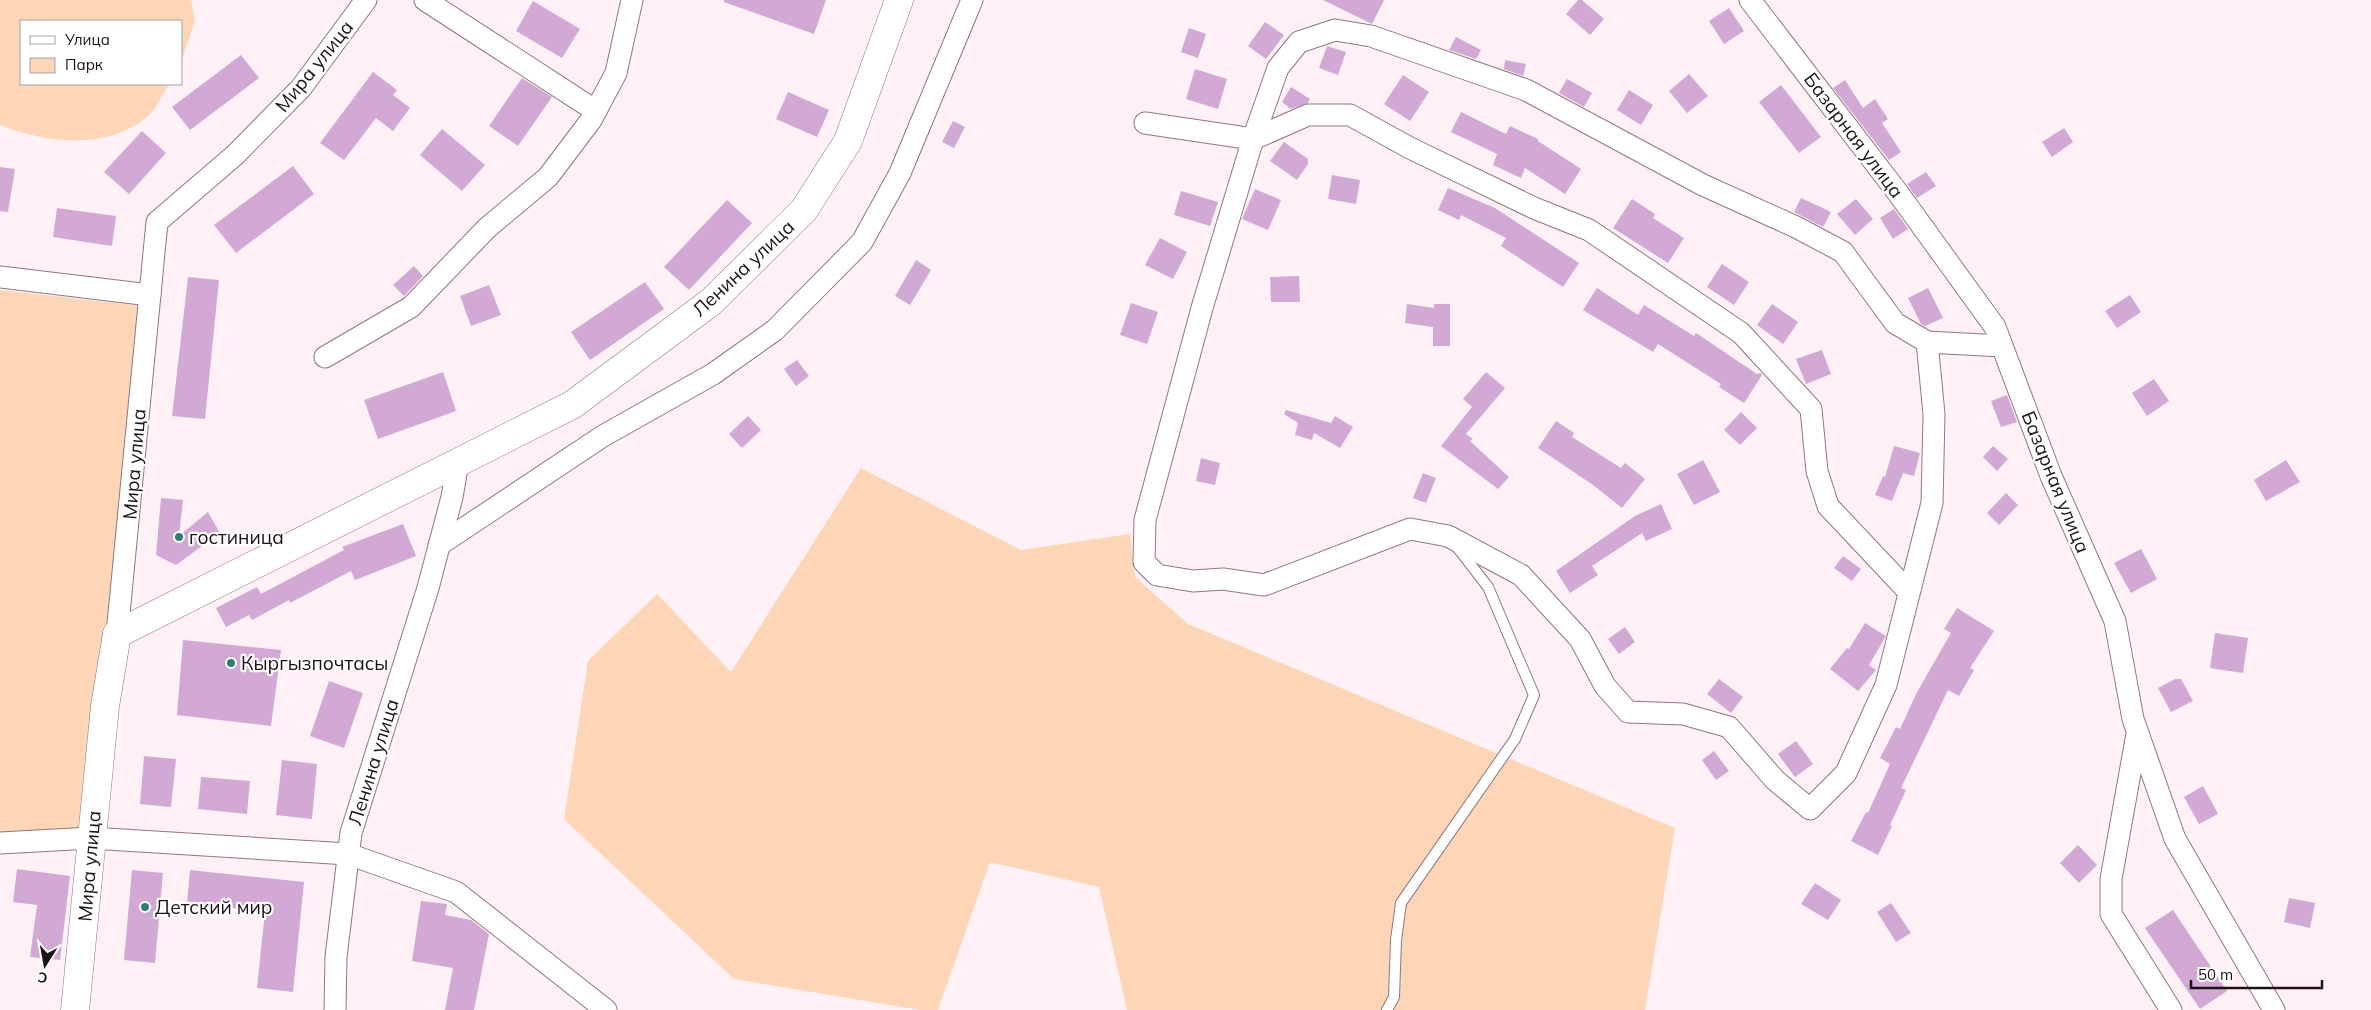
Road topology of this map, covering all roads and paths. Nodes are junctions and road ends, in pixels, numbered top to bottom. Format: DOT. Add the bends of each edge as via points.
graph roads {
  1 [pos="366,0"];
  2 [pos="425,0"];
  3 [pos="632,0"];
  4 [pos="899,0"];
  5 [pos="972,0"];
  6 [pos="1750,0"];
  7 [pos="596,110"];
  8 [pos="1145,123"];
  9 [pos="1252,139"];
  10 [pos="0,277"];
  11 [pos="150,295"];
  12 [pos="1927,342"];
  13 [pos="2002,346"];
  14 [pos="325,358"];
  15 [pos="458,462"];
  16 [pos="1448,536"];
  17 [pos="439,545"];
  18 [pos="1909,592"];
  19 [pos="117,634"];
  20 [pos="2137,732"];
  21 [pos="91,838"];
  22 [pos="0,843"];
  23 [pos="348,854"];
  24 [pos="75,1010"];
  25 [pos="334,1010"];
  26 [pos="606,1010"];
  27 [pos="1387,1010"];
  28 [pos="2171,1010"];
  29 [pos="2274,1010"];
  1 -- 11 [label="street, Мира улица" via="301,88 236,155 157,222"];
  2 -- 7 [label="street"];
  3 -- 7 [label="street" via="616,73"];
  4 -- 15 [label="main road, Ленина улица" via="848,141 804,210 711,302 572,405"];
  5 -- 17 [label="street" via="900,172 862,242 775,330 760,341 713,374 603,436"];
  6 -- 13 [label="street, Базарная улица" via="1921,224 1995,326"];
  7 -- 14 [label="street" via="548,177 487,228 411,307"];
  8 -- 9 [label="street"];
  9 -- 12 [label="street" via="1278,68 1299,42 1335,30 1371,36 1526,90 1703,185 1843,252 1895,324"];
  9 -- 16 [label="street" via="1145,520 1144,562 1157,575 1193,581 1223,579 1264,585 1410,529"];
  9 -- 18 [label="street" via="1308,115 1350,115 1534,208 1589,230 1741,333 1811,409 1816,471 1828,506"];
  10 -- 11 [label="street"];
  11 -- 19 [label="street, Мира улица"];
  12 -- 13 [label="street"];
  12 -- 18 [label="street" via="1934,414 1932,503"];
  13 -- 20 [label="street, Базарная улица" via="2051,476 2116,621"];
  15 -- 17 [label="street, Ленина улица"];
  15 -- 19 [label="main road, Ленина улица"];
  16 -- 18 [label="street" via="1521,575 1580,638 1605,686 1628,712 1683,714 1728,727 1775,780 1810,809 1846,773 1886,685"];
  16 -- 27 [label="lane" via="1488,587 1534,695 1515,739 1402,904 1396,940 1394,997"];
  17 -- 23 [label="street, Ленина улица" via="351,833"];
  19 -- 21 [label="main road, Мира улица" via="105,706"];
  20 -- 28 [label="street" via="2111,879 2111,914"];
  20 -- 29 [label="street, Базарная улица" via="2175,839"];
  21 -- 22 [label="street"];
  21 -- 23 [label="street"];
  21 -- 24 [label="main road, Мира улица"];
  23 -- 25 [label="street, Ленина улица" via="336,957"];
  23 -- 26 [label="street" via="456,892"];
}
